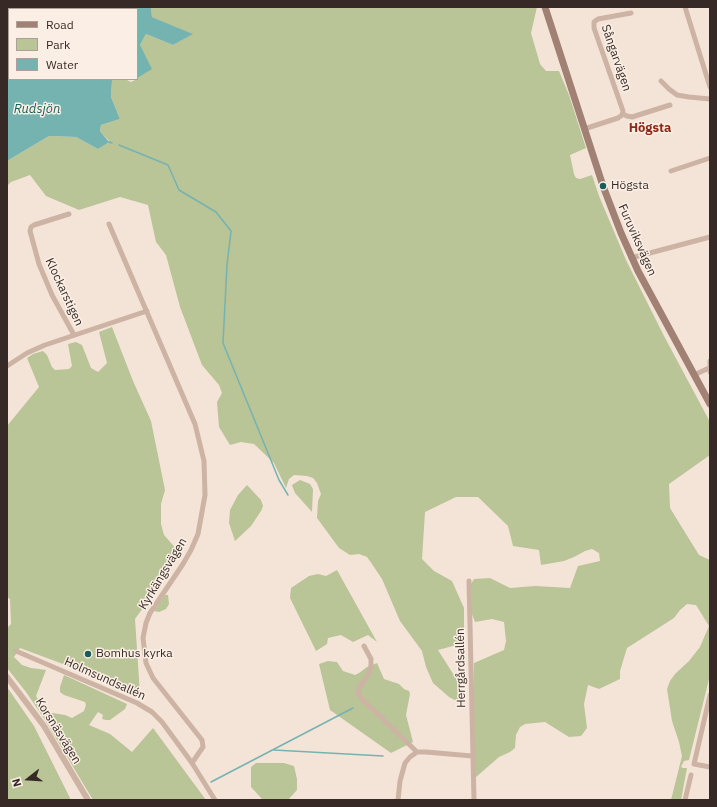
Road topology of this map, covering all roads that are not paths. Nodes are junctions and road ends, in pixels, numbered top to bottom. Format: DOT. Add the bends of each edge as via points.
graph roads {
  1 [pos="545,7"];
  2 [pos="685,7"];
  3 [pos="631,13"];
  4 [pos="708,73"];
  5 [pos="662,81"];
  6 [pos="710,87"];
  7 [pos="710,99"];
  8 [pos="670,105"];
  9 [pos="623,114"];
  10 [pos="584,129"];
  11 [pos="710,158"];
  12 [pos="671,171"];
  13 [pos="69,214"];
  14 [pos="109,224"];
  15 [pos="710,237"];
  16 [pos="631,258"];
  17 [pos="147,311"];
  18 [pos="74,335"];
  19 [pos="710,361"];
  20 [pos="7,366"];
  21 [pos="710,370"];
  22 [pos="694,375"];
  23 [pos="710,404"];
  24 [pos="469,581"];
  25 [pos="364,646"];
  26 [pos="16,651"];
  27 [pos="7,677"];
  28 [pos="710,695"];
  29 [pos="417,752"];
  30 [pos="472,756"];
  31 [pos="192,763"];
  32 [pos="710,767"];
  33 [pos="691,775"];
  34 [pos="88,800"];
  35 [pos="215,800"];
  36 [pos="398,800"];
  37 [pos="474,800"];
  38 [pos="685,800"];
  1 -- 10 [label="main road, Furuviksvägen"];
  2 -- 4 [label="street"];
  3 -- 9 [label="street, Sångarvägen" via="598,19 594,24 623,107"];
  4 -- 6 [label="street"];
  5 -- 7 [label="street" via="677,94"];
  8 -- 9 [label="street" via="632,116"];
  9 -- 10 [label="street"];
  10 -- 16 [label="main road, Furuviksvägen" via="605,193"];
  11 -- 12 [label="street"];
  13 -- 18 [label="street, Klockarstigen" via="34,225 30,231 49,288"];
  14 -- 17 [label="street, Kyrkängsvägen"];
  15 -- 16 [label="street"];
  16 -- 22 [label="main road, Furuviksvägen"];
  17 -- 18 [label="street"];
  17 -- 31 [label="street, Kyrkängsvägen" via="195,424 204,461 205,495 198,534 183,564 150,613 143,638 146,663 153,678 202,740 203,748"];
  18 -- 20 [label="street" via="34,349"];
  19 -- 21 [label="street"];
  21 -- 22 [label="street"];
  22 -- 23 [label="main road, Furuviksvägen"];
  24 -- 30 [label="street, Herrgårdsallén"];
  25 -- 29 [label="street" via="371,666 358,690 360,697"];
  26 -- 31 [label="street, Holmsundsallén" via="146,708 157,716"];
  27 -- 34 [label="street, Korsnäsvägen" via="44,726"];
  28 -- 32 [label="street" via="694,764"];
  29 -- 30 [label="street"];
  29 -- 36 [label="street" via="405,763"];
  30 -- 37 [label="street, Herrgårdsallén"];
  31 -- 35 [label="street, Holmsundsallén"];
  33 -- 38 [label="street"];
}
